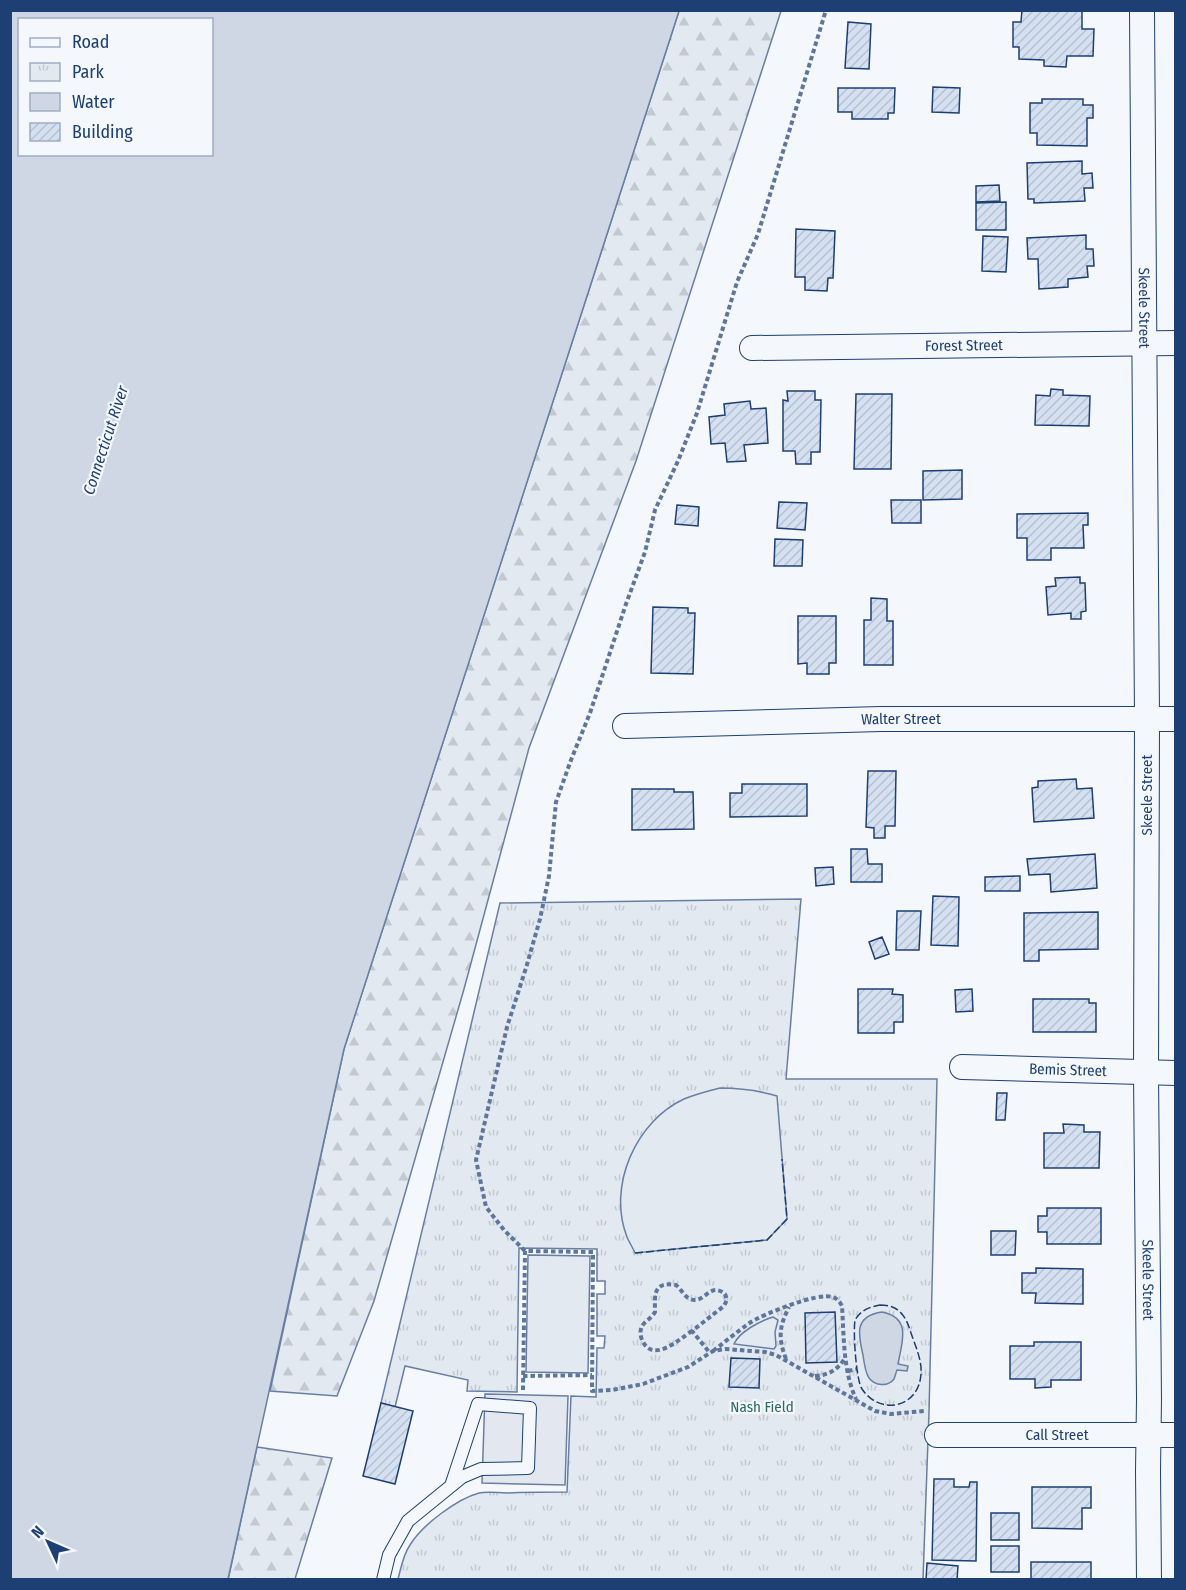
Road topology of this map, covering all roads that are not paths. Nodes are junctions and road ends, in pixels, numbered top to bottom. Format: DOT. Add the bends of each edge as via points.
graph roads {
  1 [pos="1142,10"];
  2 [pos="1144,343"];
  3 [pos="1176,343"];
  4 [pos="752,348"];
  5 [pos="1147,719"];
  6 [pos="1176,719"];
  7 [pos="625,726"];
  8 [pos="962,1067"];
  9 [pos="1146,1073"];
  10 [pos="1176,1073"];
  11 [pos="937,1435"];
  12 [pos="1149,1435"];
  13 [pos="1176,1435"];
  14 [pos="451,1486"];
  15 [pos="383,1580"];
  16 [pos="1149,1580"];
  1 -- 2 [label="street, Skeele Street"];
  2 -- 3 [label="street, Forest Street"];
  2 -- 4 [label="street, Forest Street"];
  2 -- 5 [label="street, Skeele Street"];
  5 -- 6 [label="street, Walter Street"];
  5 -- 7 [label="street, Walter Street" via="881,719"];
  5 -- 9 [label="street, Skeele Street"];
  8 -- 9 [label="street, Bemis Street"];
  9 -- 10 [label="street, Bemis Street"];
  9 -- 12 [label="street, Skeele Street"];
  11 -- 12 [label="street, Call Street"];
  12 -- 13 [label="street, Call Street"];
  12 -- 16 [label="street, Skeele Street"];
  14 -- 14 [label="lane" via="481,1469 528,1468 530,1408 478,1404"];
  14 -- 15 [label="lane" via="408,1521 388,1555"];
}
